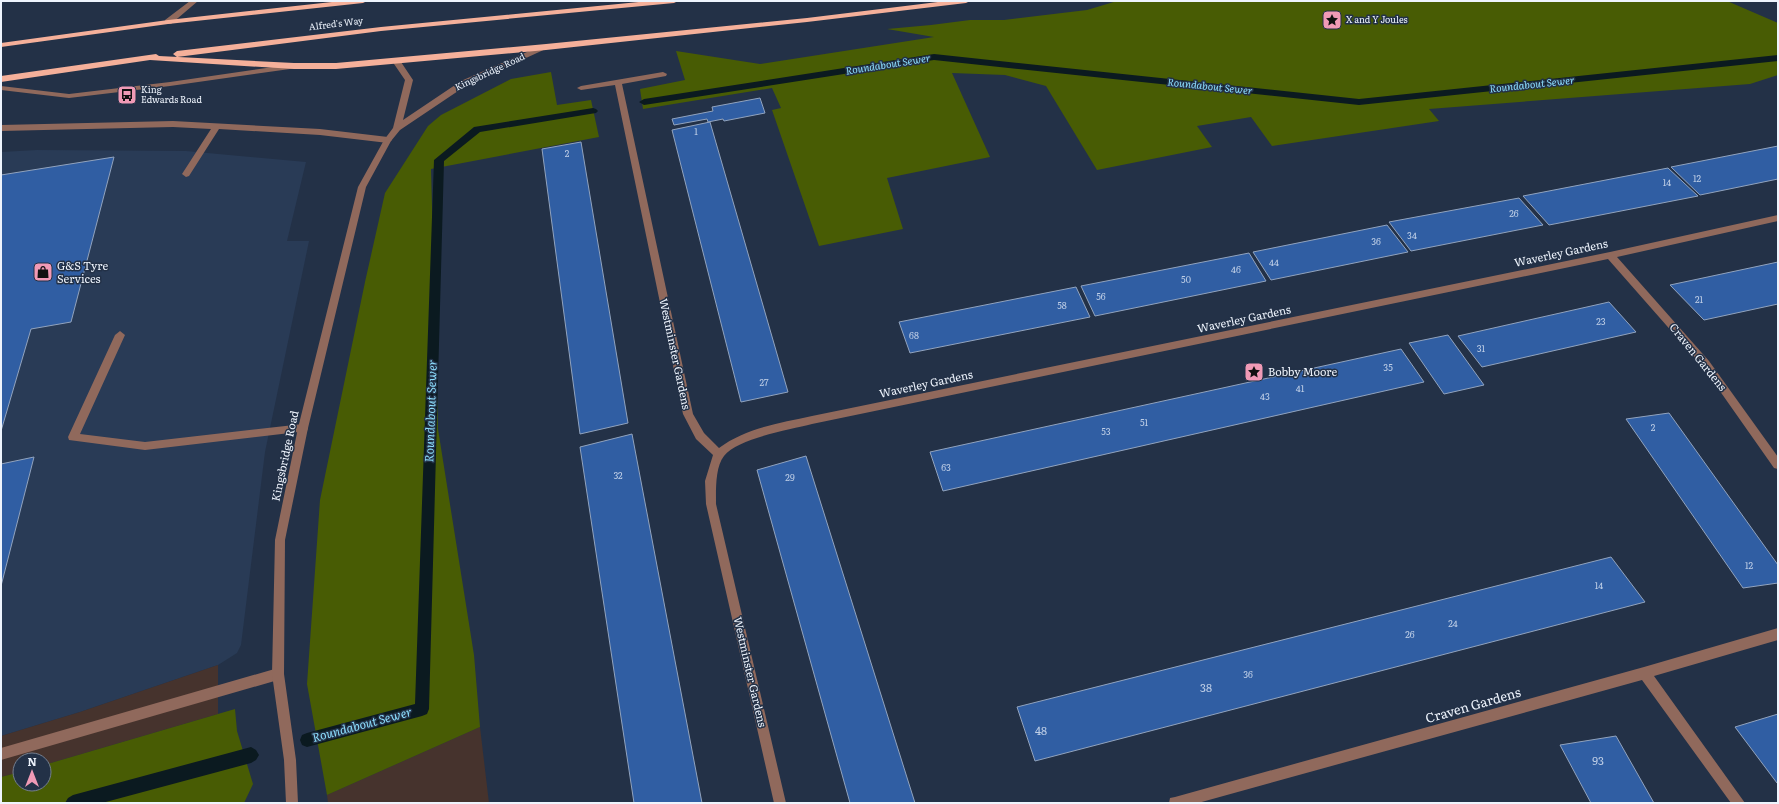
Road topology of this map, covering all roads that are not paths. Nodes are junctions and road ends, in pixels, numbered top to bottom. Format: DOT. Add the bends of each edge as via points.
graph roads {
  1 [pos="194,1"];
  2 [pos="339,1"];
  3 [pos="363,1"];
  4 [pos="674,1"];
  5 [pos="966,1"];
  6 [pos="306,7"];
  7 [pos="168,22"];
  8 [pos="1,45"];
  9 [pos="546,47"];
  10 [pos="150,58"];
  11 [pos="396,61"];
  12 [pos="294,66"];
  13 [pos="663,74"];
  14 [pos="1,79"];
  15 [pos="618,82"];
  16 [pos="1,88"];
  17 [pos="581,88"];
  18 [pos="217,126"];
  19 [pos="1,128"];
  20 [pos="397,128"];
  21 [pos="388,140"];
  22 [pos="186,174"];
  23 [pos="1778,218"];
  24 [pos="1610,255"];
  25 [pos="120,335"];
  26 [pos="302,428"];
  27 [pos="719,454"];
  28 [pos="1778,465"];
  29 [pos="1778,634"];
  30 [pos="1644,673"];
  31 [pos="278,674"];
  32 [pos="1,754"];
  33 [pos="292,803"];
  34 [pos="780,803"];
  35 [pos="1176,803"];
  36 [pos="1739,803"];
  1 -- 7 [label="street"];
  2 -- 6 [label="highway"];
  3 -- 6 [label="highway, Alfred's Way"];
  4 -- 10 [label="highway, Alfred's Way" via="381,28"];
  5 -- 9 [label="highway" via="815,20"];
  6 -- 7 [label="highway, Alfred's Way"];
  7 -- 8 [label="highway, Alfred's Way"];
  9 -- 11 [label="highway"];
  9 -- 20 [label="street, Kingsbridge Road" via="464,83"];
  10 -- 12 [label="highway"];
  10 -- 14 [label="highway, Alfred's Way"];
  11 -- 12 [label="highway" via="336,66"];
  11 -- 20 [label="street, Kingsbridge Road" via="409,80"];
  12 -- 16 [label="street" via="70,96"];
  13 -- 15 [label="street"];
  15 -- 17 [label="street"];
  15 -- 27 [label="street, Westminster Gardens" via="688,414 700,436"];
  18 -- 19 [label="street" via="173,124"];
  18 -- 21 [label="street" via="320,132"];
  18 -- 22 [label="street"];
  20 -- 21 [label="street, Kingsbridge Road"];
  21 -- 26 [label="street, Kingsbridge Road" via="362,187"];
  23 -- 24 [label="street, Waverley Gardens"];
  24 -- 27 [label="street, Waverley Gardens" via="812,420 762,432 735,442"];
  24 -- 28 [label="street, Craven Gardens" via="1706,364"];
  25 -- 26 [label="street" via="73,437 145,446"];
  26 -- 31 [label="street, Kingsbridge Road" via="280,540"];
  27 -- 34 [label="street, Westminster Gardens" via="710,481 711,504"];
  29 -- 30 [label="street, Craven Gardens"];
  30 -- 35 [label="street, Craven Gardens"];
  30 -- 36 [label="street"];
  31 -- 32 [label="street"];
  31 -- 33 [label="street, Kingsbridge Road" via="290,760"];
}
